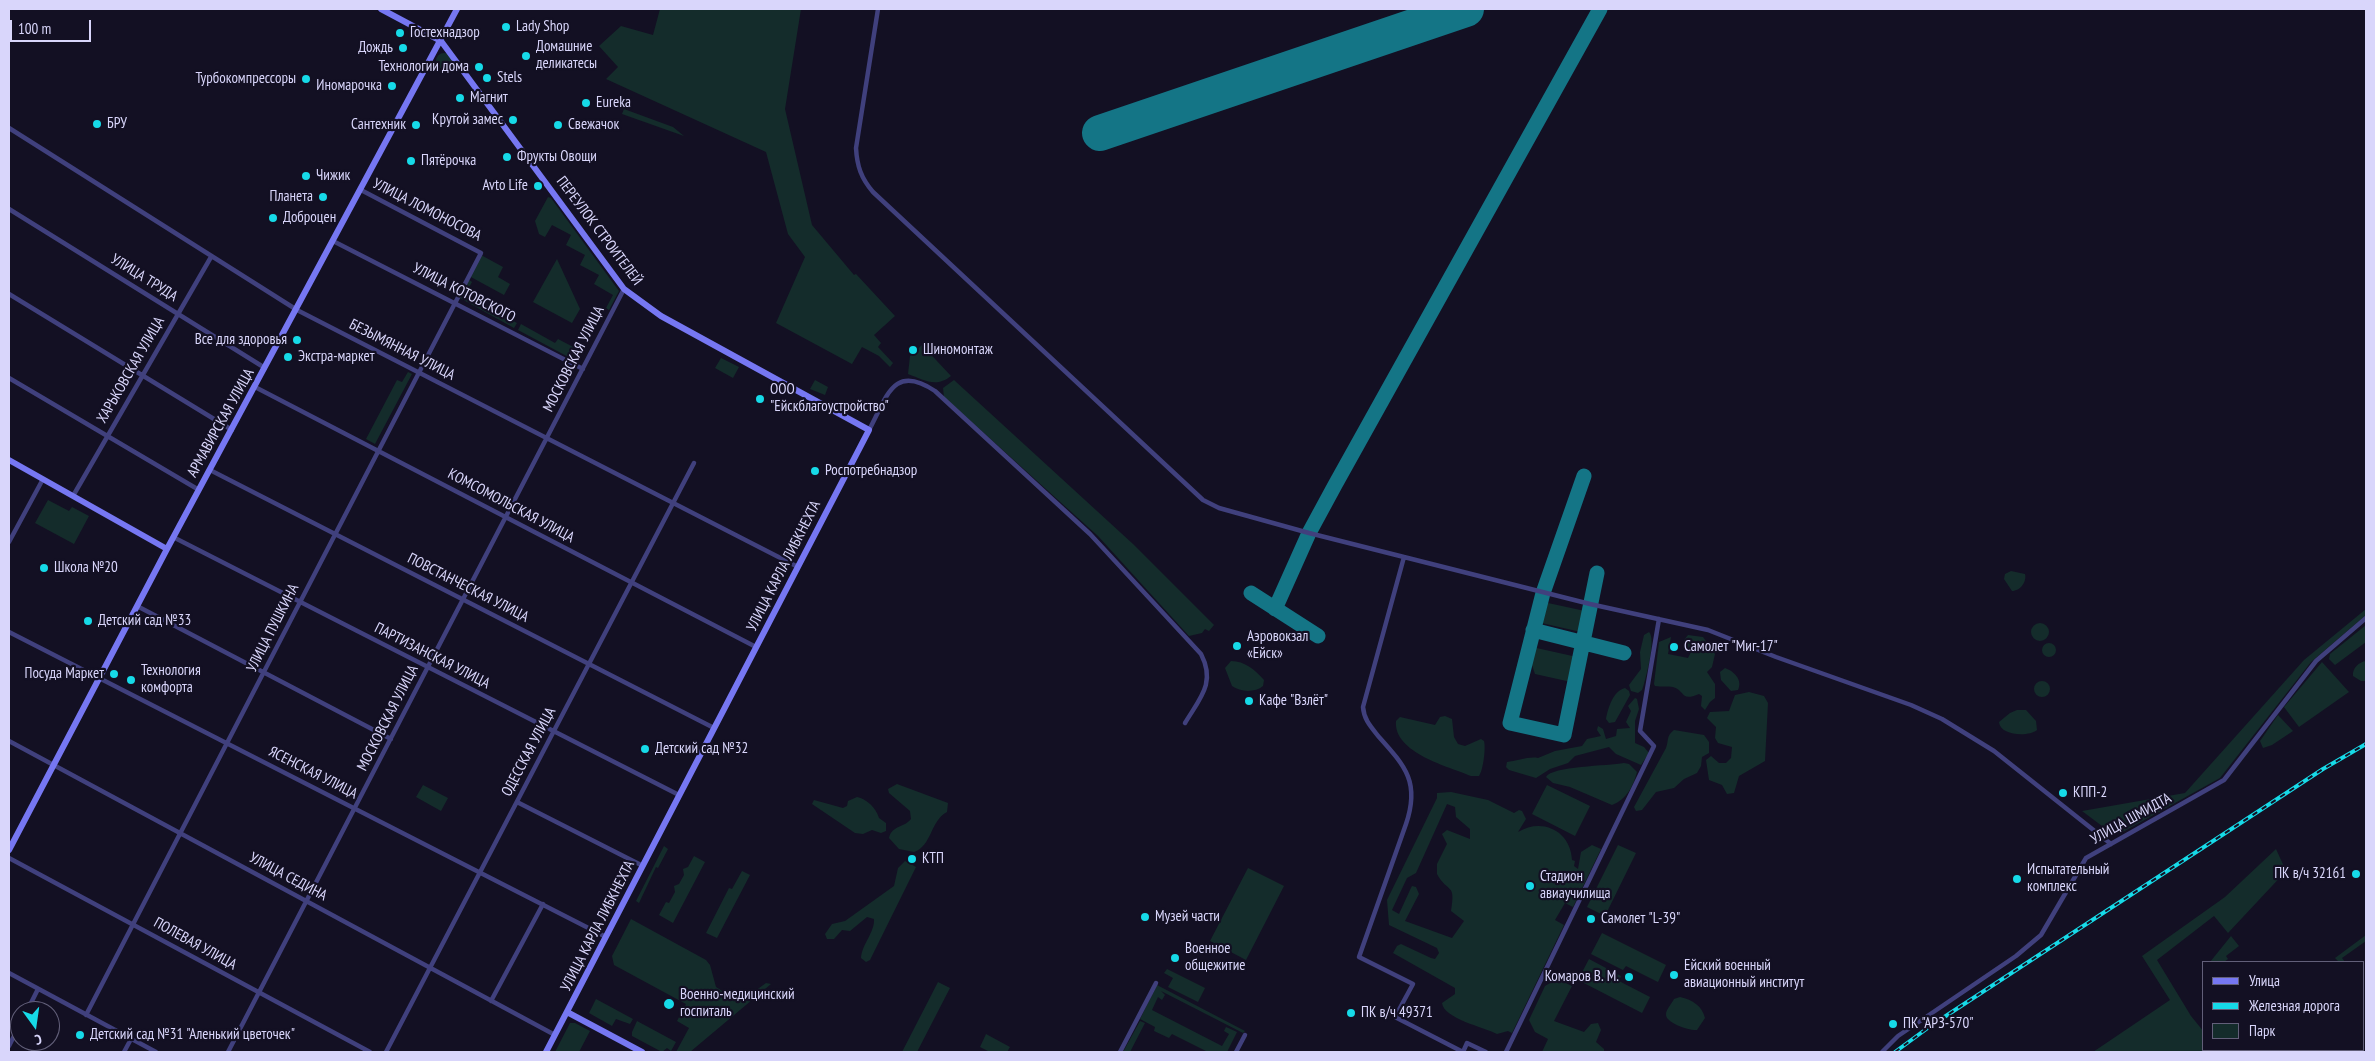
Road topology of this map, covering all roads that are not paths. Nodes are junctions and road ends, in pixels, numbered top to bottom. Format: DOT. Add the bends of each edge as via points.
graph roads {
  1 [pos="381,9"];
  2 [pos="457,9"];
  3 [pos="878,9"];
  4 [pos="441,41"];
  5 [pos="9,128"];
  6 [pos="361,190"];
  7 [pos="9,209"];
  8 [pos="333,242"];
  9 [pos="481,253"];
  10 [pos="211,257"];
  11 [pos="624,289"];
  12 [pos="9,294"];
  13 [pos="454,302"];
  14 [pos="297,310"];
  15 [pos="177,314"];
  16 [pos="265,368"];
  17 [pos="583,369"];
  18 [pos="418,372"];
  19 [pos="142,375"];
  20 [pos="9,378"];
  21 [pos="255,387"];
  22 [pos="232,430"];
  23 [pos="869,430"];
  24 [pos="107,436"];
  25 [pos="548,438"];
  26 [pos="378,451"];
  27 [pos="9,460"];
  28 [pos="694,463"];
  29 [pos="210,470"];
  30 [pos="43,479"];
  31 [pos="199,490"];
  32 [pos="72,496"];
  33 [pos="673,503"];
  34 [pos="505,518"];
  35 [pos="335,534"];
  36 [pos="173,537"];
  37 [pos="9,542"];
  38 [pos="167,549"];
  39 [pos="1404,557"];
  40 [pos="798,567"];
  41 [pos="631,583"];
  42 [pos="463,599"];
  43 [pos="300,603"];
  44 [pos="137,606"];
  45 [pos="2366,618"];
  46 [pos="1659,619"];
  47 [pos="9,632"];
  48 [pos="756,647"];
  49 [pos="589,664"];
  50 [pos="428,668"];
  51 [pos="264,672"];
  52 [pos="99,678"];
  53 [pos="1185,723"];
  54 [pos="714,728"];
  55 [pos="554,732"];
  56 [pos="391,739"];
  57 [pos="9,741"];
  58 [pos="227,743"];
  59 [pos="53,765"];
  60 [pos="679,795"];
  61 [pos="517,802"];
  62 [pos="355,809"];
  63 [pos="181,833"];
  64 [pos="2111,844"];
  65 [pos="9,850"];
  66 [pos="9,858"];
  67 [pos="643,866"];
  68 [pos="480,872"];
  69 [pos="307,901"];
  70 [pos="543,904"];
  71 [pos="134,924"];
  72 [pos="606,937"];
  73 [pos="430,968"];
  74 [pos="9,973"];
  75 [pos="1156,983"];
  76 [pos="38,989"];
  77 [pos="259,992"];
  78 [pos="32,1001"];
  79 [pos="491,1001"];
  80 [pos="567,1012"];
  81 [pos="86,1015"];
  82 [pos="555,1035"];
  83 [pos="1245,1035"];
  84 [pos="131,1038"];
  85 [pos="124,1052"];
  86 [pos="156,1052"];
  87 [pos="228,1052"];
  88 [pos="370,1052"];
  89 [pos="386,1052"];
  90 [pos="546,1052"];
  91 [pos="642,1052"];
  92 [pos="1120,1052"];
  93 [pos="1236,1052"];
  94 [pos="1486,1052"];
  95 [pos="1506,1052"];
  96 [pos="1882,1052"];
  1 -- 4 [label="street, ПЕРЕУЛОК СТРОИТЕЛЕЙ"];
  2 -- 4 [label="street, АРМАВИРСКАЯ УЛИЦА"];
  3 -- 39 [label="street" via="856,148 860,173 873,192 1203,500 1219,508"];
  4 -- 6 [label="street, АРМАВИРСКАЯ УЛИЦА"];
  4 -- 11 [label="street, ПЕРЕУЛОК СТРОИТЕЛЕЙ"];
  5 -- 10 [label="street, БЕЗЫМЯННАЯ УЛИЦА"];
  6 -- 8 [label="street, АРМАВИРСКАЯ УЛИЦА"];
  6 -- 9 [label="street, УЛИЦА ЛОМОНОСОВА"];
  7 -- 15 [label="street, УЛИЦА ТРУДА"];
  8 -- 13 [label="street, УЛИЦА КОТОВСКОГО"];
  8 -- 14 [label="street, АРМАВИРСКАЯ УЛИЦА"];
  9 -- 13 [label="street, УЛИЦА ПУШКИНА"];
  10 -- 14 [label="street, БЕЗЫМЯННАЯ УЛИЦА"];
  10 -- 15 [label="street, ХАРЬКОВСКАЯ УЛИЦА"];
  11 -- 17 [label="street, МОСКОВСКАЯ УЛИЦА"];
  11 -- 23 [label="street, ПЕРЕУЛОК СТРОИТЕЛЕЙ" via="661,316"];
  12 -- 19 [label="street"];
  13 -- 17 [label="street, УЛИЦА КОТОВСКОГО"];
  13 -- 18 [label="street, УЛИЦА ПУШКИНА"];
  14 -- 16 [label="street, АРМАВИРСКАЯ УЛИЦА"];
  14 -- 18 [label="street, БЕЗЫМЯННАЯ УЛИЦА"];
  15 -- 16 [label="street, УЛИЦА ТРУДА"];
  15 -- 19 [label="street, ХАРЬКОВСКАЯ УЛИЦА"];
  16 -- 21 [label="street, АРМАВИРСКАЯ УЛИЦА"];
  17 -- 25 [label="street, МОСКОВСКАЯ УЛИЦА"];
  18 -- 25 [label="street, БЕЗЫМЯННАЯ УЛИЦА"];
  18 -- 26 [label="street, УЛИЦА ПУШКИНА"];
  19 -- 22 [label="street"];
  19 -- 24 [label="street, ХАРЬКОВСКАЯ УЛИЦА"];
  20 -- 24 [label="street"];
  21 -- 22 [label="street, АРМАВИРСКАЯ УЛИЦА"];
  21 -- 26 [label="street, КОМСОМОЛЬСКАЯ УЛИЦА"];
  22 -- 29 [label="street, АРМАВИРСКАЯ УЛИЦА"];
  23 -- 40 [label="street, УЛИЦА КАРЛА ЛИБКНЕХТА"];
  23 -- 53 [label="street, УЛИЦА КАРЛА ЛИБКНЕХТА" via="895,384 911,380 925,385 1090,534 1201,654 1208,680"];
  24 -- 31 [label="street"];
  24 -- 32 [label="street, ХАРЬКОВСКАЯ УЛИЦА"];
  25 -- 33 [label="street, БЕЗЫМЯННАЯ УЛИЦА"];
  25 -- 34 [label="street, МОСКОВСКАЯ УЛИЦА"];
  26 -- 34 [label="street, КОМСОМОЛЬСКАЯ УЛИЦА"];
  26 -- 35 [label="street, УЛИЦА ПУШКИНА"];
  27 -- 30 [label="street"];
  28 -- 33 [label="street, ОДЕССКАЯ УЛИЦА"];
  29 -- 31 [label="street, АРМАВИРСКАЯ УЛИЦА"];
  29 -- 35 [label="street, ПОВСТАНЧЕСКАЯ УЛИЦА"];
  30 -- 32 [label="street"];
  30 -- 37 [label="street"];
  31 -- 36 [label="street, АРМАВИРСКАЯ УЛИЦА"];
  32 -- 38 [label="street"];
  33 -- 40 [label="street, БЕЗЫМЯННАЯ УЛИЦА"];
  33 -- 41 [label="street, ОДЕССКАЯ УЛИЦА"];
  34 -- 41 [label="street, КОМСОМОЛЬСКАЯ УЛИЦА"];
  34 -- 42 [label="street, МОСКОВСКАЯ УЛИЦА"];
  35 -- 42 [label="street, ПОВСТАНЧЕСКАЯ УЛИЦА"];
  35 -- 43 [label="street, УЛИЦА ПУШКИНА"];
  36 -- 38 [label="street, АРМАВИРСКАЯ УЛИЦА"];
  36 -- 43 [label="street, ПАРТИЗАНСКАЯ УЛИЦА"];
  38 -- 44 [label="street, АРМАВИРСКАЯ УЛИЦА"];
  39 -- 46 [label="street"];
  39 -- 94 [label="street" via="1363,707 1370,727 1405,768 1412,802 1359,957 1412,984 1396,1017 1463,1052 1468,1043"];
  40 -- 48 [label="street, УЛИЦА КАРЛА ЛИБКНЕХТА"];
  41 -- 48 [label="street, КОМСОМОЛЬСКАЯ УЛИЦА"];
  41 -- 49 [label="street, ОДЕССКАЯ УЛИЦА"];
  42 -- 49 [label="street, ПОВСТАНЧЕСКАЯ УЛИЦА"];
  42 -- 50 [label="street, МОСКОВСКАЯ УЛИЦА"];
  43 -- 50 [label="street, ПАРТИЗАНСКАЯ УЛИЦА"];
  43 -- 51 [label="street, УЛИЦА ПУШКИНА"];
  44 -- 51 [label="street"];
  44 -- 52 [label="street, АРМАВИРСКАЯ УЛИЦА"];
  45 -- 64 [label="street, УЛИЦА ШМИДТА" via="2316,661 2224,780"];
  46 -- 64 [label="street" via="1708,630 1942,719 2016,767"];
  46 -- 95 [label="street" via="1640,731 1654,746"];
  47 -- 52 [label="street, ЯСЕНСКАЯ УЛИЦА"];
  48 -- 54 [label="street, УЛИЦА КАРЛА ЛИБКНЕХТА"];
  49 -- 54 [label="street, ПОВСТАНЧЕСКАЯ УЛИЦА"];
  49 -- 55 [label="street, ОДЕССКАЯ УЛИЦА"];
  50 -- 55 [label="street, ПАРТИЗАНСКАЯ УЛИЦА"];
  50 -- 56 [label="street, МОСКОВСКАЯ УЛИЦА"];
  51 -- 56 [label="street"];
  51 -- 58 [label="street, УЛИЦА ПУШКИНА"];
  52 -- 58 [label="street, ЯСЕНСКАЯ УЛИЦА"];
  52 -- 59 [label="street, АРМАВИРСКАЯ УЛИЦА"];
  54 -- 60 [label="street, УЛИЦА КАРЛА ЛИБКНЕХТА"];
  55 -- 60 [label="street, ПАРТИЗАНСКАЯ УЛИЦА"];
  55 -- 61 [label="street, ОДЕССКАЯ УЛИЦА"];
  56 -- 62 [label="street, МОСКОВСКАЯ УЛИЦА"];
  57 -- 59 [label="street, УЛИЦА СЕДИНА"];
  58 -- 62 [label="street, ЯСЕНСКАЯ УЛИЦА"];
  58 -- 63 [label="street, УЛИЦА ПУШКИНА"];
  59 -- 63 [label="street, УЛИЦА СЕДИНА"];
  59 -- 65 [label="street, АРМАВИРСКАЯ УЛИЦА"];
  60 -- 67 [label="street, УЛИЦА КАРЛА ЛИБКНЕХТА"];
  61 -- 67 [label="street"];
  61 -- 68 [label="street, ОДЕССКАЯ УЛИЦА"];
  62 -- 68 [label="street, ЯСЕНСКАЯ УЛИЦА"];
  62 -- 69 [label="street, МОСКОВСКАЯ УЛИЦА"];
  63 -- 69 [label="street, УЛИЦА СЕДИНА"];
  63 -- 71 [label="street, УЛИЦА ПУШКИНА"];
  64 -- 96 [label="street, УЛИЦА ШМИДТА" via="2086,858 2038,939 1898,1036"];
  66 -- 71 [label="street, ПОЛЕВАЯ УЛИЦА"];
  67 -- 72 [label="street, УЛИЦА КАРЛА ЛИБКНЕХТА"];
  68 -- 70 [label="street, ЯСЕНСКАЯ УЛИЦА"];
  68 -- 73 [label="street, ОДЕССКАЯ УЛИЦА"];
  69 -- 73 [label="street, УЛИЦА СЕДИНА"];
  69 -- 77 [label="street, МОСКОВСКАЯ УЛИЦА"];
  70 -- 72 [label="street, ЯСЕНСКАЯ УЛИЦА"];
  70 -- 79 [label="street"];
  71 -- 77 [label="street, ПОЛЕВАЯ УЛИЦА"];
  71 -- 81 [label="street, УЛИЦА ПУШКИНА"];
  72 -- 80 [label="street, УЛИЦА КАРЛА ЛИБКНЕХТА"];
  73 -- 79 [label="street, УЛИЦА СЕДИНА"];
  73 -- 89 [label="street, ОДЕССКАЯ УЛИЦА"];
  74 -- 76 [label="street"];
  75 -- 92 [label="street"];
  76 -- 78 [label="street"];
  76 -- 81 [label="street"];
  77 -- 87 [label="street, МОСКОВСКАЯ УЛИЦА"];
  77 -- 88 [label="street, ПОЛЕВАЯ УЛИЦА"];
  79 -- 82 [label="street, УЛИЦА СЕДИНА"];
  80 -- 82 [label="street, УЛИЦА КАРЛА ЛИБКНЕХТА"];
  80 -- 91 [label="street"];
  81 -- 84 [label="street"];
  82 -- 90 [label="street, УЛИЦА КАРЛА ЛИБКНЕХТА"];
  83 -- 93 [label="street"];
  84 -- 85 [label="street"];
  84 -- 86 [label="street"];
}
